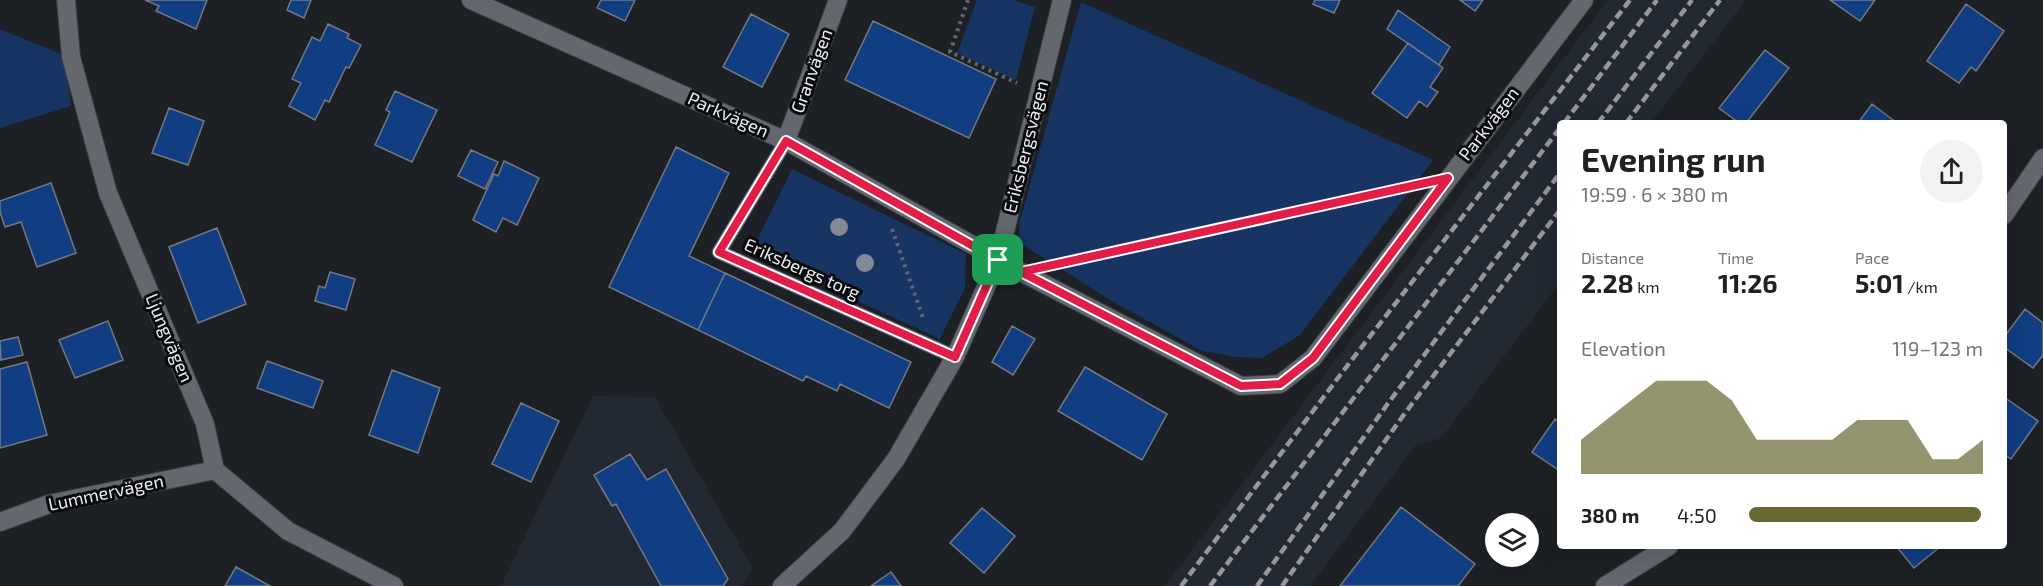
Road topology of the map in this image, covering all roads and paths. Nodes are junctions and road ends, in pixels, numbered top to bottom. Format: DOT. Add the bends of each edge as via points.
graph roads {
  1 [pos="66,0"];
  2 [pos="471,0"];
  3 [pos="838,0"];
  4 [pos="968,0"];
  5 [pos="1062,0"];
  6 [pos="1584,0"];
  7 [pos="1039,93"];
  8 [pos="786,141"];
  9 [pos="2041,164"];
  10 [pos="1448,178"];
  11 [pos="879,193"];
  12 [pos="2007,211"];
  13 [pos="998,260"];
  14 [pos="1021,272"];
  15 [pos="933,347"];
  16 [pos="955,357"];
  17 [pos="215,470"];
  18 [pos="0,522"];
  19 [pos="1664,549"];
  20 [pos="394,586"];
  21 [pos="782,586"];
  22 [pos="1605,586"];
  1 -- 17 [label="street, Ljungvägen" via="70,57 108,193 205,424"];
  2 -- 8 [label="street, Parkvägen"];
  3 -- 8 [label="street, Granvägen"];
  4 -- 7 [label="path" via="950,52"];
  5 -- 7 [label="street, Eriksbergsvägen"];
  6 -- 10 [label="street, Parkvägen"];
  7 -- 13 [label="street, Eriksbergsvägen"];
  8 -- 11 [label="street, Parkvägen"];
  8 -- 15 [label="lane, Eriksbergs torg" via="719,252"];
  9 -- 12 [label="street"];
  10 -- 14 [label="path"];
  10 -- 14 [label="street, Parkvägen" via="1313,358 1280,384 1241,386"];
  11 -- 13 [label="street, Parkvägen"];
  11 -- 15 [label="path"];
  13 -- 14 [label="street, Parkvägen"];
  13 -- 16 [label="street, Eriksbergsvägen"];
  15 -- 16 [label="lane, Eriksbergs torg"];
  16 -- 21 [label="street, Eriksbergsvägen" via="876,486 842,531"];
  17 -- 18 [label="street, Lummervägen" via="49,504"];
  17 -- 20 [label="street" via="288,531"];
  19 -- 22 [label="street"];
}
